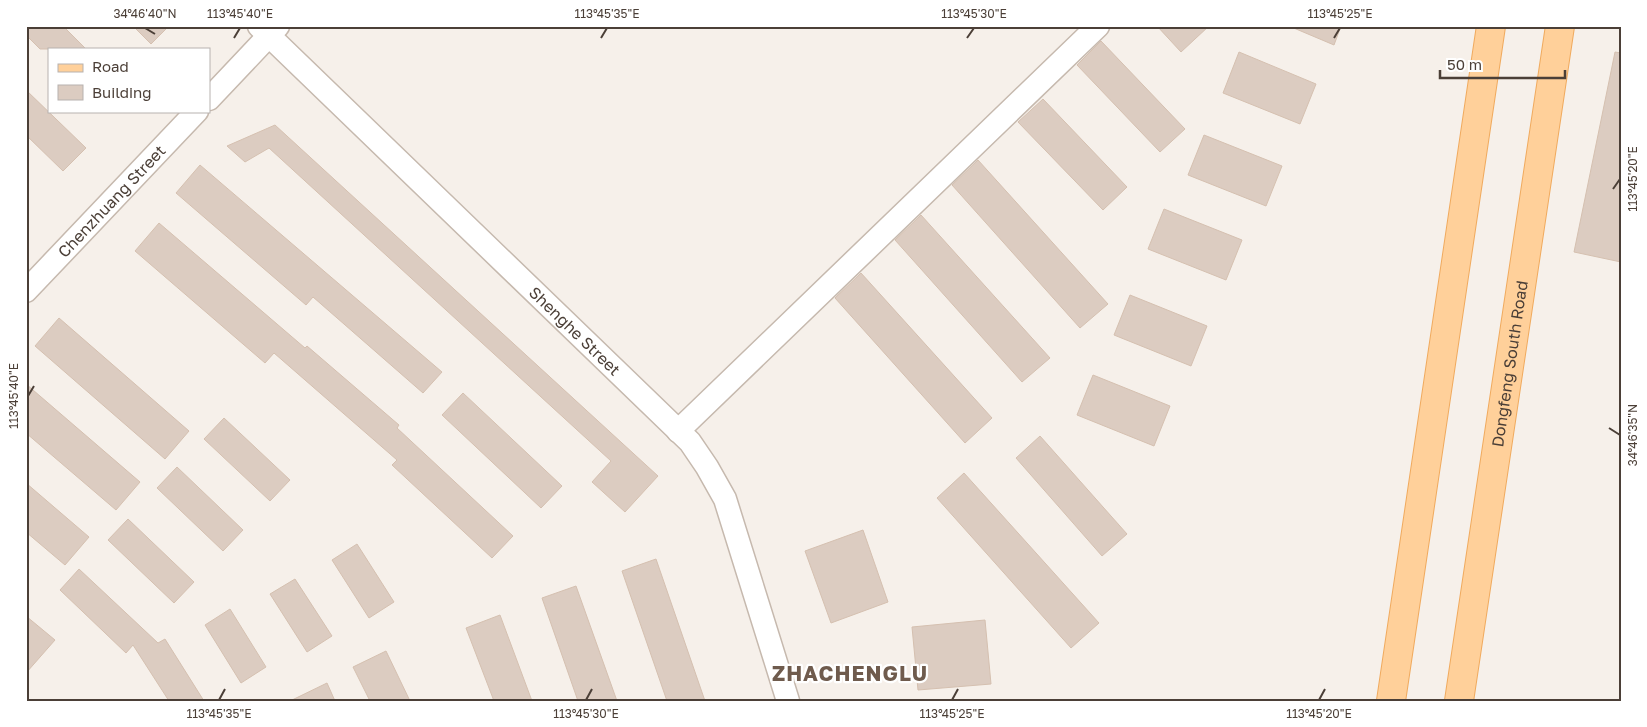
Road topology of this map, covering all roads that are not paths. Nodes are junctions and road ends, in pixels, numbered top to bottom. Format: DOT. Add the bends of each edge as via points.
graph roads {
  1 [pos="1098,26"];
  2 [pos="1491,26"];
  3 [pos="1560,26"];
  4 [pos="269,29"];
  5 [pos="210,98"];
  6 [pos="196,112"];
  7 [pos="26,291"];
  8 [pos="678,431"];
  9 [pos="788,701"];
  10 [pos="1391,701"];
  11 [pos="1459,701"];
  1 -- 8 [label="street"];
  2 -- 10 [label="main road"];
  3 -- 11 [label="main road, Dongfeng South Road"];
  4 -- 5 [label="street"];
  4 -- 8 [label="street, Shenghe Street"];
  6 -- 7 [label="street, Chenzhuang Street"];
  8 -- 9 [label="street, Shenghe Street" via="702,459 725,499"];
}
